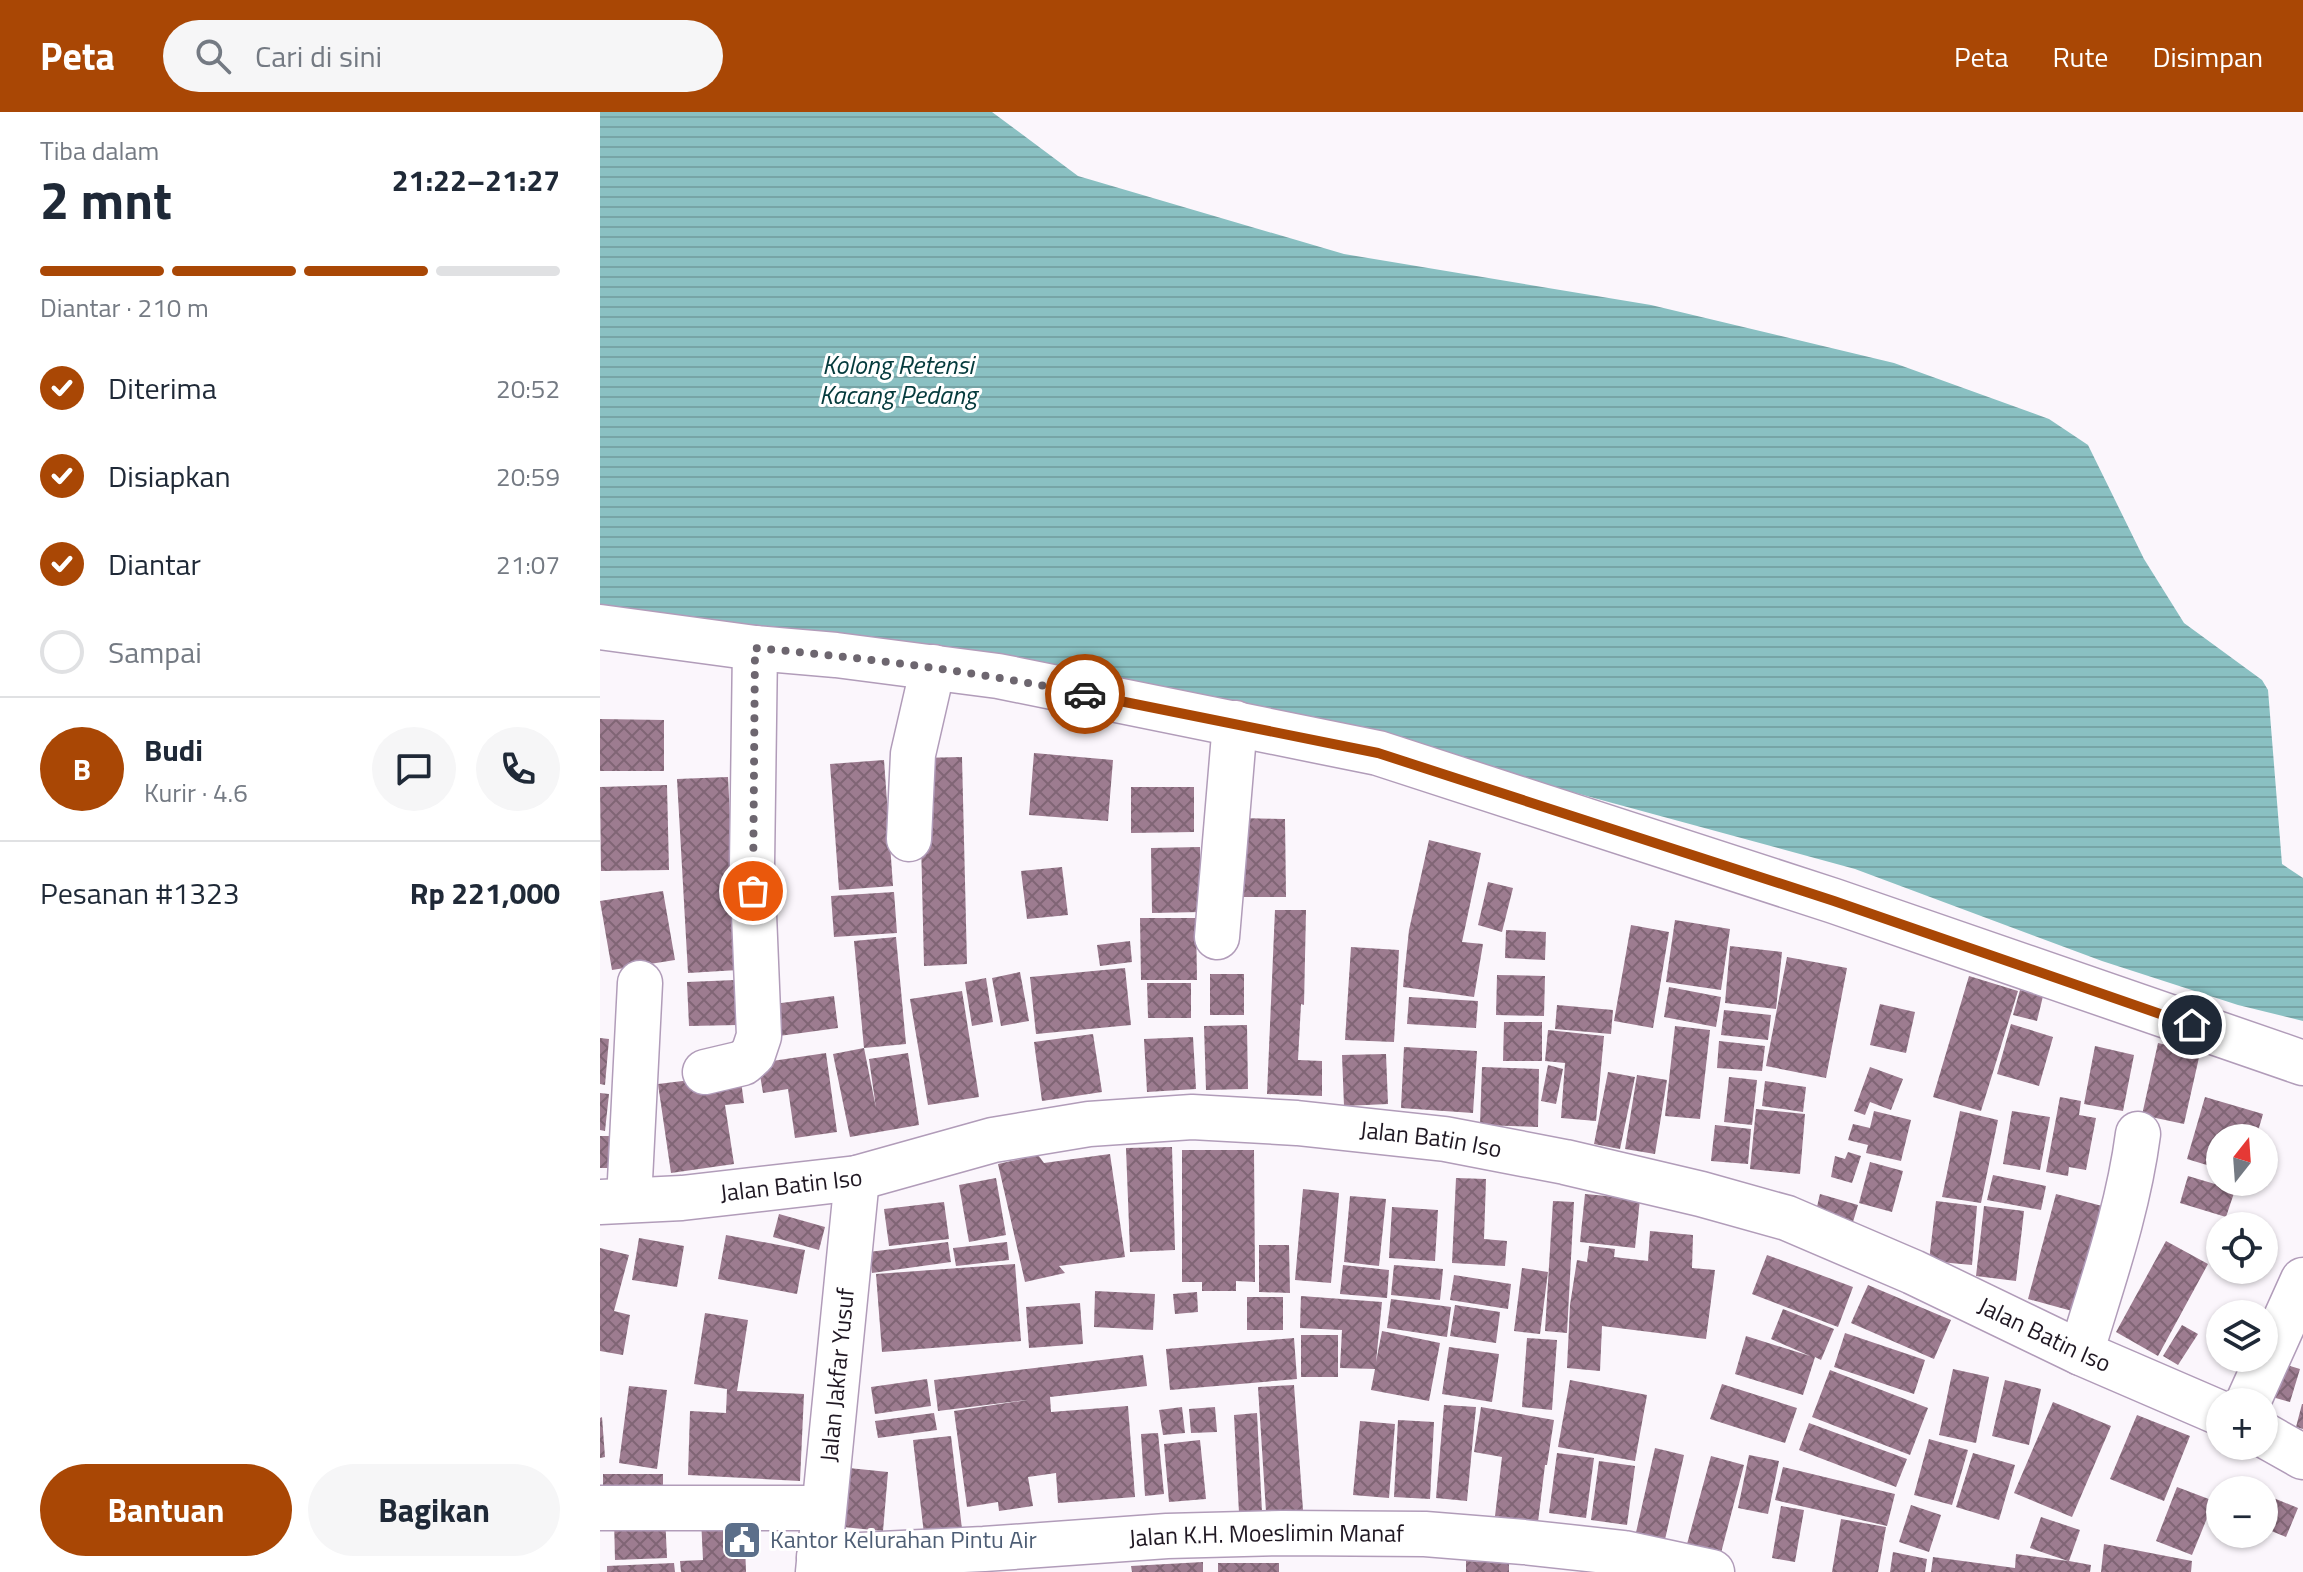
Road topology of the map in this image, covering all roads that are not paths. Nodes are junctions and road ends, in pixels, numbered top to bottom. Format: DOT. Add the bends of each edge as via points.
graph roads {
  1 [pos="600,627"];
  2 [pos="755,648"];
  3 [pos="933,667"];
  4 [pos="1235,723"];
  5 [pos="909,839"];
  6 [pos="1217,937"];
  7 [pos="640,983"];
  8 [pos="2303,1063"];
  9 [pos="705,1072"];
  10 [pos="2138,1134"];
  11 [pos="857,1178"];
  12 [pos="614,1201"];
  13 [pos="2300,1294"];
  14 [pos="2081,1353"];
  15 [pos="2255,1388"];
  16 [pos="2206,1407"];
  17 [pos="2278,1443"];
  18 [pos="2303,1457"];
  19 [pos="600,1508"];
  20 [pos="824,1508"];
  21 [pos="1522,1557"];
  22 [pos="1048,1558"];
  23 [pos="819,1564"];
  24 [pos="1712,1572"];
  1 -- 2 [label="street"];
  2 -- 3 [label="street"];
  2 -- 9 [label="street" via="752,865 759,1036 753,1054 743,1063"];
  3 -- 4 [label="street"];
  3 -- 5 [label="street" via="913,754"];
  4 -- 6 [label="street"];
  4 -- 8 [label="street" via="1378,753 1834,901"];
  7 -- 12 [label="street"];
  10 -- 14 [label="street" via="2120,1230"];
  11 -- 12 [label="street, Jalan Batin Iso"];
  11 -- 14 [label="street, Jalan Batin Iso" via="993,1140 1089,1124 1192,1117 1445,1139 1565,1162 1787,1218"];
  11 -- 20 [label="street, Jalan Jakfar Yusuf"];
  13 -- 15 [label="street"];
  14 -- 16 [label="street, Jalan Batin Iso"];
  17 -- 18 [label="street"];
  19 -- 20 [label="street"];
  20 -- 23 [label="street, Jalan Jakfar Yusuf"];
  21 -- 22 [label="street, Jalan K.H. Moeslimin Manaf" via="1425,1534 1282,1533 1167,1536"];
  21 -- 24 [label="street, Jalan K.H. Moeslimin Manaf" via="1624,1553"];
  22 -- 23 [label="street, Jalan K.H. Moeslimin Manaf"];
}
